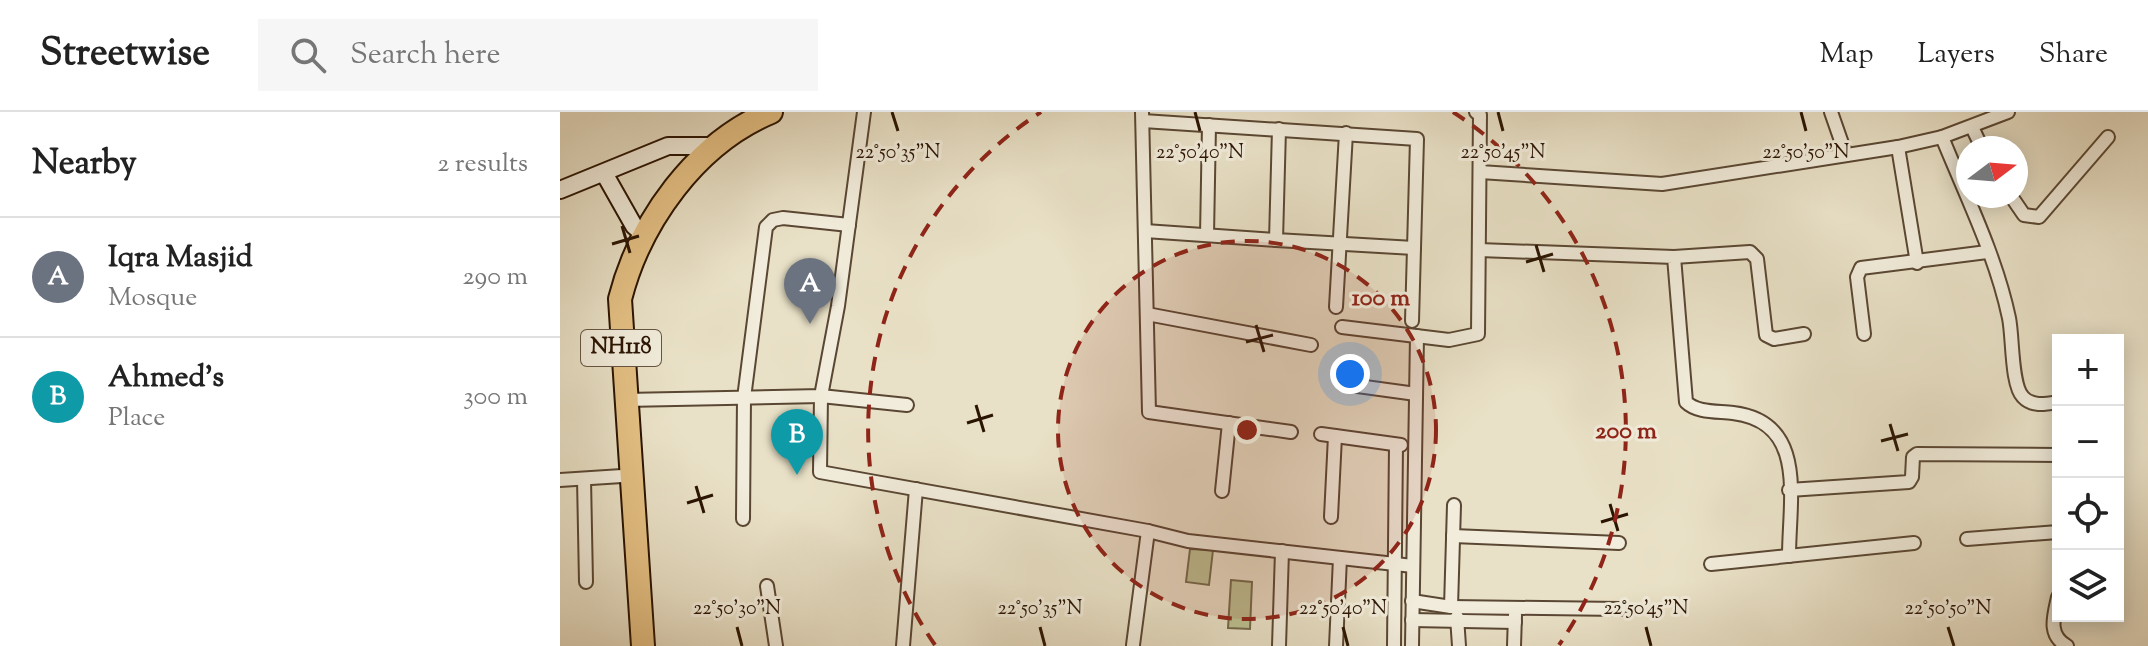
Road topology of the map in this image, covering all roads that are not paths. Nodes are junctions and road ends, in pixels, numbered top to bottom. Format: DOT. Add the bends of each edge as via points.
graph roads {
  1 [pos="742,112"];
  2 [pos="771,112"];
  3 [pos="864,112"];
  4 [pos="1476,112"];
  5 [pos="1831,112"];
  6 [pos="2008,112"];
  7 [pos="1142,116"];
  8 [pos="1209,125"];
  9 [pos="1972,127"];
  10 [pos="1279,129"];
  11 [pos="1346,133"];
  12 [pos="1976,136"];
  13 [pos="1942,137"];
  14 [pos="2108,137"];
  15 [pos="703,146"];
  16 [pos="1898,147"];
  17 [pos="1846,155"];
  18 [pos="1480,172"];
  19 [pos="604,173"];
  20 [pos="560,190"];
  21 [pos="2019,208"];
  22 [pos="849,225"];
  23 [pos="639,231"];
  24 [pos="1145,231"];
  25 [pos="1207,235"];
  26 [pos="1276,240"];
  27 [pos="1340,244"];
  28 [pos="1414,248"];
  29 [pos="1479,250"];
  30 [pos="1987,252"];
  31 [pos="1674,257"];
  32 [pos="1917,263"];
  33 [pos="1336,307"];
  34 [pos="1147,314"];
  35 [pos="1412,321"];
  36 [pos="1342,327"];
  37 [pos="1804,334"];
  38 [pos="1864,334"];
  39 [pos="1417,336"];
  40 [pos="1311,345"];
  41 [pos="1343,384"];
  42 [pos="1416,394"];
  43 [pos="821,396"];
  44 [pos="744,398"];
  45 [pos="625,400"];
  46 [pos="2052,402"];
  47 [pos="907,405"];
  48 [pos="1229,423"];
  49 [pos="1291,432"];
  50 [pos="1396,445"];
  51 [pos="1415,447"];
  52 [pos="2052,455"];
  53 [pos="622,476"];
  54 [pos="584,479"];
  55 [pos="560,480"];
  56 [pos="916,489"];
  57 [pos="1789,490"];
  58 [pos="1222,491"];
  59 [pos="1454,505"];
  60 [pos="1331,517"];
  61 [pos="743,519"];
  62 [pos="1148,531"];
  63 [pos="2052,532"];
  64 [pos="1453,536"];
  65 [pos="1967,539"];
  66 [pos="1619,543"];
  67 [pos="1914,543"];
  68 [pos="1282,551"];
  69 [pos="1789,556"];
  70 [pos="1340,558"];
  71 [pos="1395,564"];
  72 [pos="1711,564"];
  73 [pos="1413,566"];
  74 [pos="586,582"];
  75 [pos="767,586"];
  76 [pos="1412,601"];
  77 [pos="1451,607"];
  78 [pos="1515,608"];
  79 [pos="1620,609"];
  80 [pos="1412,620"];
  81 [pos="1460,621"];
  82 [pos="1515,622"];
  83 [pos="2054,622"];
  84 [pos="1133,645"];
  85 [pos="633,646"];
  86 [pos="643,646"];
  87 [pos="776,646"];
  88 [pos="903,646"];
  89 [pos="1279,646"];
  90 [pos="1336,646"];
  91 [pos="1394,646"];
  92 [pos="1412,646"];
  93 [pos="1459,646"];
  94 [pos="1514,646"];
  95 [pos="2067,646"];
  1 -- 15 [label="highway, NH118" via="712,129"];
  2 -- 15 [label="highway, NH118"];
  3 -- 22 [label="street"];
  4 -- 18 [label="street"];
  5 -- 17 [label="street"];
  6 -- 9 [label="street"];
  7 -- 8 [label="street"];
  7 -- 24 [label="street"];
  8 -- 10 [label="street"];
  8 -- 25 [label="street"];
  9 -- 12 [label="street"];
  9 -- 13 [label="street"];
  10 -- 11 [label="street"];
  10 -- 26 [label="street"];
  11 -- 27 [label="street"];
  11 -- 28 [label="street" via="1417,139"];
  13 -- 16 [label="street"];
  13 -- 30 [label="street"];
  14 -- 21 [label="street" via="2039,217 2024,215"];
  15 -- 19 [label="main road" via="668,146"];
  15 -- 23 [label="highway, NH118" via="670,197"];
  16 -- 17 [label="street"];
  16 -- 32 [label="street"];
  17 -- 18 [label="street" via="1662,184"];
  18 -- 29 [label="street"];
  19 -- 20 [label="main road"];
  19 -- 23 [label="main road"];
  22 -- 43 [label="street"];
  22 -- 44 [label="street" via="783,218 766,227"];
  23 -- 45 [label="highway, NH118" via="620,299"];
  23 -- 53 [label="highway, NH118" via="617,258 611,279"];
  24 -- 25 [label="street"];
  24 -- 34 [label="street"];
  25 -- 26 [label="street"];
  26 -- 27 [label="street"];
  27 -- 28 [label="street"];
  27 -- 33 [label="street"];
  28 -- 35 [label="street"];
  29 -- 31 [label="street"];
  29 -- 39 [label="street" via="1478,334 1449,340"];
  30 -- 32 [label="street"];
  30 -- 46 [label="street" via="2009,318 2016,386 2024,399"];
  31 -- 37 [label="street" via="1750,252 1757,259 1766,335 1774,339"];
  31 -- 57 [label="street" via="1686,402 1774,427 1786,447"];
  32 -- 38 [label="street" via="1858,271"];
  34 -- 40 [label="street"];
  34 -- 48 [label="street" via="1149,412"];
  36 -- 39 [label="street"];
  39 -- 42 [label="street"];
  41 -- 42 [label="street"];
  42 -- 51 [label="street"];
  43 -- 44 [label="street"];
  43 -- 47 [label="street"];
  43 -- 56 [label="street" via="820,472"];
  44 -- 45 [label="street"];
  44 -- 61 [label="street"];
  45 -- 86 [label="highway, NH118"];
  48 -- 49 [label="street"];
  48 -- 58 [label="street"];
  50 -- 51 [label="street"];
  50 -- 60 [label="street" via="1328,435"];
  50 -- 71 [label="street"];
  51 -- 73 [label="street"];
  52 -- 57 [label="street" via="1917,454 1909,482"];
  53 -- 54 [label="street"];
  53 -- 85 [label="highway, NH118"];
  54 -- 55 [label="street"];
  54 -- 74 [label="street"];
  56 -- 62 [label="street"];
  56 -- 88 [label="street"];
  57 -- 69 [label="street"];
  59 -- 64 [label="street"];
  62 -- 68 [label="street"];
  62 -- 84 [label="street"];
  63 -- 65 [label="street"];
  64 -- 66 [label="street"];
  64 -- 77 [label="street"];
  67 -- 69 [label="street"];
  68 -- 70 [label="street"];
  68 -- 89 [label="street"];
  69 -- 72 [label="street"];
  70 -- 71 [label="street"];
  70 -- 90 [label="street"];
  71 -- 73 [label="street"];
  71 -- 91 [label="street"];
  73 -- 76 [label="street"];
  75 -- 87 [label="street"];
  76 -- 77 [label="street"];
  76 -- 80 [label="street"];
  77 -- 78 [label="street"];
  77 -- 81 [label="street"];
  78 -- 79 [label="street"];
  78 -- 82 [label="street"];
  80 -- 81 [label="street"];
  80 -- 92 [label="street"];
  81 -- 82 [label="street"];
  81 -- 93 [label="street"];
  82 -- 94 [label="street"];
  83 -- 95 [label="street" via="2056,637"];
}
